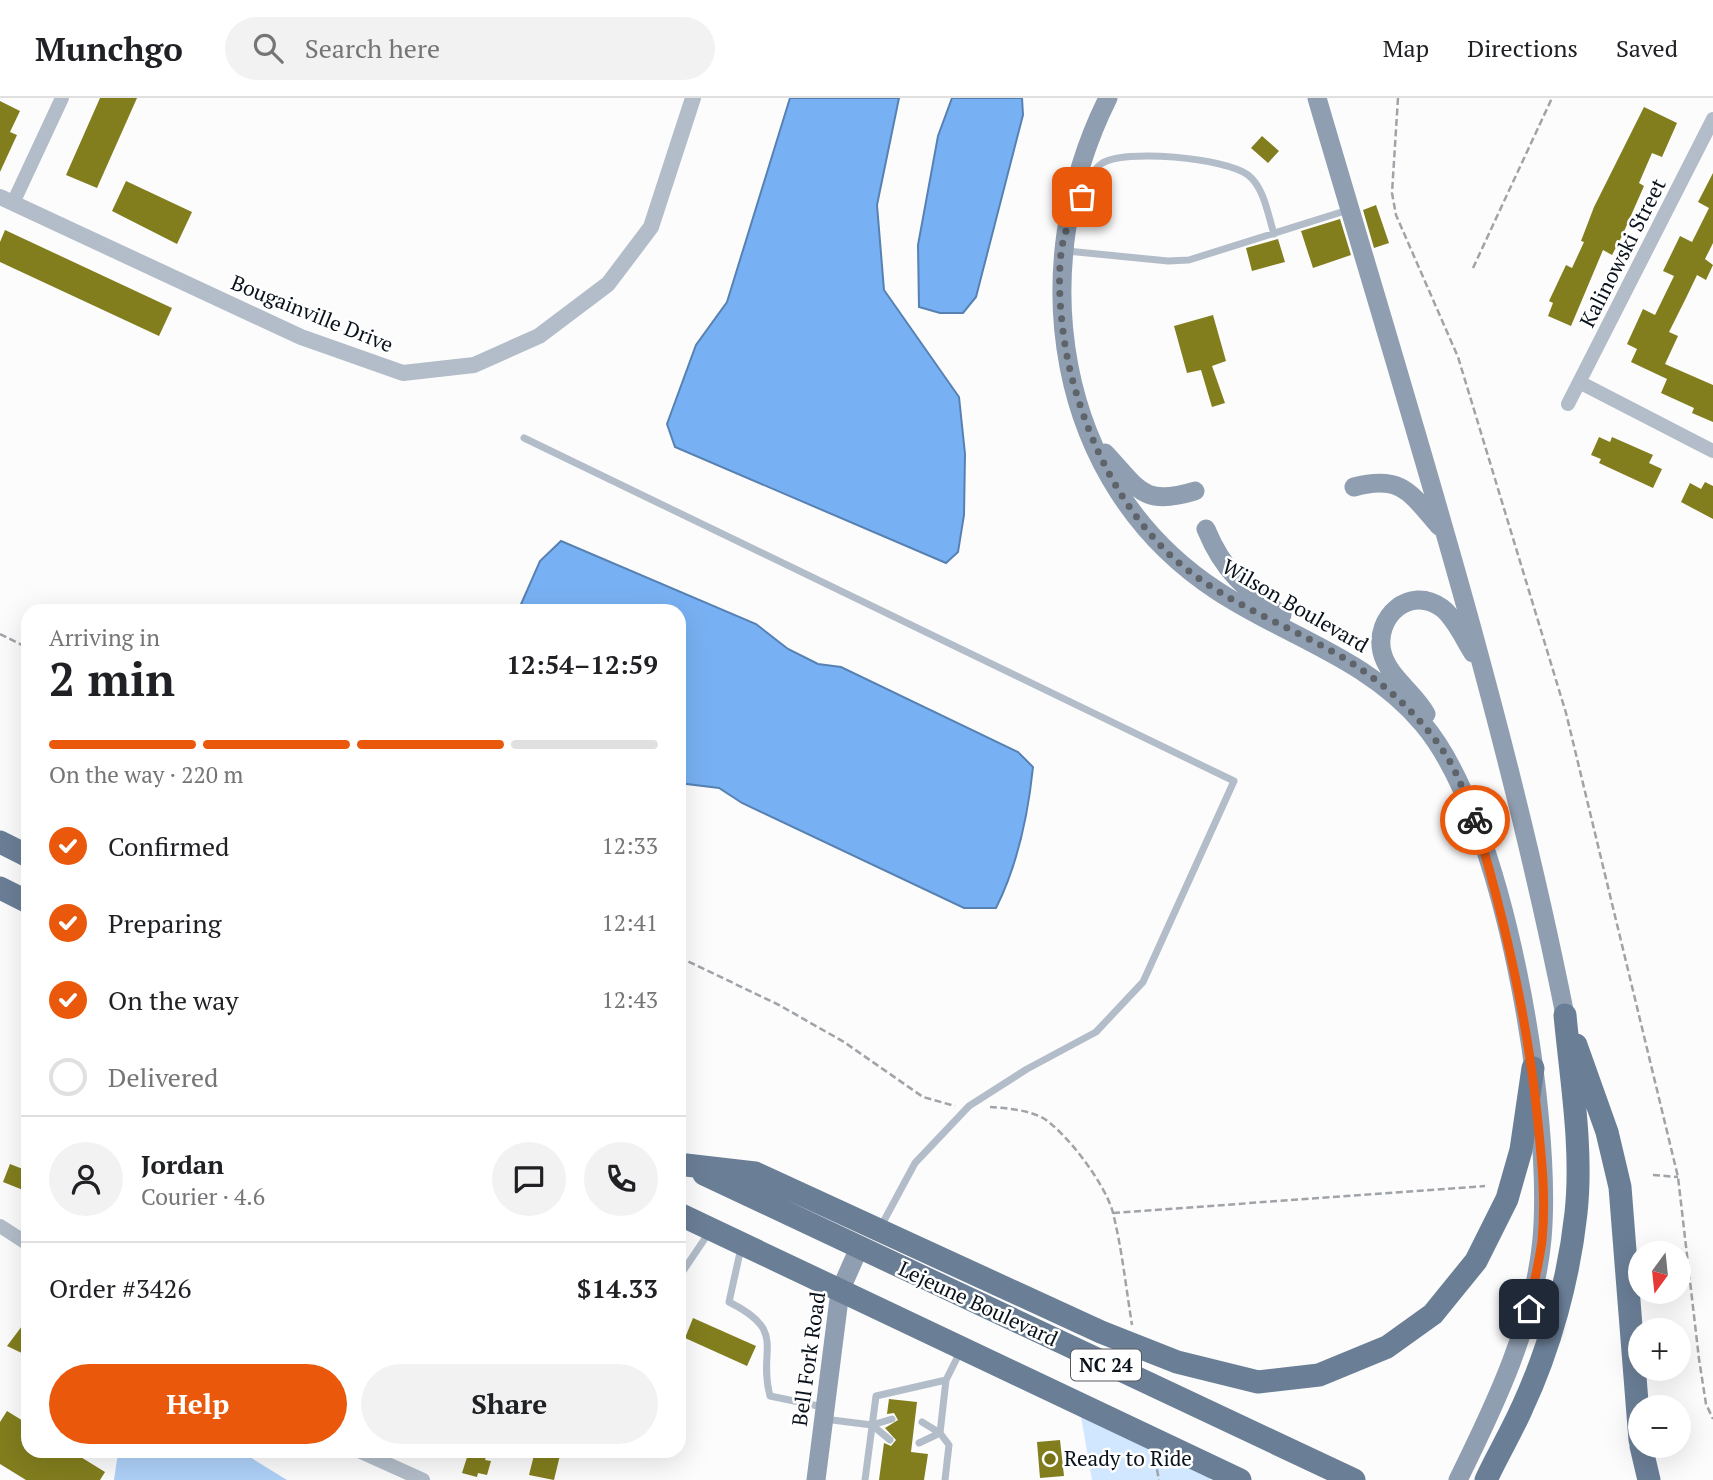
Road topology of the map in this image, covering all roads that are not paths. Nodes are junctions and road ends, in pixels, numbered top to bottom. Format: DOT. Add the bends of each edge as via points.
graph roads {
  1 [pos="62,98"];
  2 [pos="693,98"];
  3 [pos="1108,98"];
  4 [pos="1317,98"];
  5 [pos="1713,119"];
  6 [pos="7,200"];
  7 [pos="1349,209"];
  8 [pos="1274,234"];
  9 [pos="1064,242"];
  10 [pos="1581,383"];
  11 [pos="1568,404"];
  12 [pos="524,438"];
  13 [pos="1090,438"];
  14 [pos="1713,451"];
  15 [pos="1354,487"];
  16 [pos="1195,491"];
  17 [pos="1206,529"];
  18 [pos="1445,533"];
  19 [pos="1328,648"];
  20 [pos="1484,671"];
  21 [pos="1446,754"];
  22 [pos="0,842"];
  23 [pos="21,852"];
  24 [pos="0,888"];
  25 [pos="21,898"];
  26 [pos="1565,1015"];
  27 [pos="1533,1068"];
  28 [pos="686,1164"];
  29 [pos="686,1165"];
  30 [pos="686,1217"];
  31 [pos="0,1226"];
  32 [pos="880,1228"];
  33 [pos="711,1229"];
  34 [pos="21,1240"];
  35 [pos="742,1244"];
  36 [pos="859,1248"];
  37 [pos="686,1266"];
  38 [pos="840,1291"];
  39 [pos="962,1348"];
  40 [pos="946,1380"];
  41 [pos="1636,1395"];
  42 [pos="825,1413"];
  43 [pos="892,1419"];
  44 [pos="922,1422"];
  45 [pos="872,1425"];
  46 [pos="940,1433"];
  47 [pos="890,1440"];
  48 [pos="919,1443"];
  49 [pos="375,1458"];
  50 [pos="1644,1458"];
  51 [pos="1488,1476"];
  52 [pos="424,1480"];
  53 [pos="816,1480"];
  54 [pos="865,1480"];
  55 [pos="945,1480"];
  56 [pos="1240,1480"];
  57 [pos="1354,1480"];
  58 [pos="1458,1480"];
  59 [pos="1649,1480"];
  1 -- 6 [label="street"];
  2 -- 6 [label="street, Bougainville Drive" via="651,227 608,284 539,337 474,365 403,373 300,337"];
  3 -- 9 [label="main road, Wilson Boulevard" via="1083,155"];
  4 -- 7 [label="main road"];
  5 -- 10 [label="street, Kalinowski Street"];
  7 -- 8 [label="lane"];
  7 -- 18 [label="main road"];
  8 -- 9 [label="lane" via="1178,261"];
  8 -- 9 [label="lane" via="1258,188 1247,174 1222,164 1137,156 1115,157 1094,170"];
  9 -- 13 [label="main road, Wilson Boulevard" via="1062,334"];
  10 -- 11 [label="street, Kalinowski Street"];
  10 -- 14 [label="street"];
  12 -- 32 [label="lane" via="1234,781 1143,982 1096,1032 969,1106 915,1163"];
  13 -- 16 [label="main road" via="1143,493 1168,499"];
  13 -- 19 [label="main road, Wilson Boulevard" via="1114,485 1164,549 1218,591"];
  15 -- 18 [label="main road" via="1384,482 1403,487"];
  17 -- 19 [label="main road" via="1233,577"];
  18 -- 20 [label="main road"];
  19 -- 21 [label="main road, Wilson Boulevard" via="1404,705"];
  20 -- 21 [label="main road" via="1441,608 1410,602 1399,605 1385,620 1381,640 1385,662 1422,706"];
  20 -- 26 [label="main road" via="1530,848"];
  21 -- 27 [label="main road, Wilson Boulevard" via="1475,820 1504,916"];
  22 -- 23 [label="highway"];
  24 -- 25 [label="highway"];
  26 -- 41 [label="highway" via="1607,1132 1620,1187"];
  26 -- 51 [label="highway" via="1577,1149 1574,1223 1549,1338 1523,1406"];
  27 -- 32 [label="highway" via="1521,1150 1507,1199 1476,1261 1433,1314 1387,1348 1319,1375 1258,1382 1177,1362 1101,1332"];
  27 -- 58 [label="main road, Wilson Boulevard" via="1543,1173 1542,1241 1529,1309 1503,1382"];
  28 -- 32 [label="highway" via="755,1173"];
  29 -- 36 [label="highway, Lejeune Boulevard / NC 24"];
  30 -- 33 [label="highway, NC 24"];
  31 -- 34 [label="street"];
  33 -- 35 [label="highway, NC 24"];
  33 -- 37 [label="lane"];
  35 -- 38 [label="highway, NC 24"];
  35 -- 42 [label="lane" via="729,1302 753,1314 764,1328 770,1396"];
  36 -- 38 [label="main road, Bell Fork Road"];
  36 -- 57 [label="highway, Lejeune Boulevard / NC 24"];
  38 -- 39 [label="highway, NC 24"];
  38 -- 42 [label="main road, Bell Fork Road"];
  39 -- 40 [label="lane"];
  39 -- 56 [label="highway, NC 24"];
  40 -- 45 [label="lane" via="876,1396"];
  40 -- 46 [label="lane"];
  42 -- 45 [label="lane"];
  42 -- 53 [label="main road, Bell Fork Road"];
  43 -- 45 [label="lane"];
  44 -- 46 [label="lane"];
  45 -- 47 [label="lane"];
  45 -- 54 [label="lane"];
  46 -- 48 [label="lane"];
  46 -- 55 [label="lane" via="949,1445"];
  49 -- 52 [label="street"];
  50 -- 59 [label="highway"];
}
